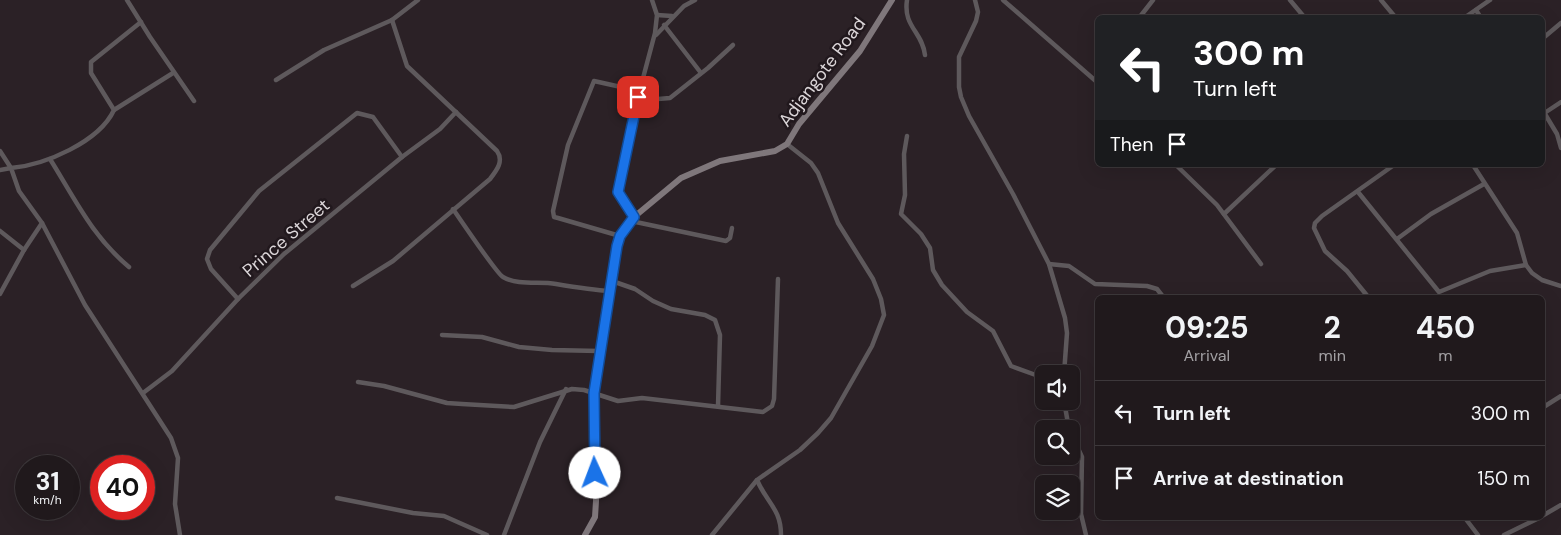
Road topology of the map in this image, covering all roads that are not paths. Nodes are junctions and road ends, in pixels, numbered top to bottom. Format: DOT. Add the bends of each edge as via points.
graph roads {
  1 [pos="128,0"];
  2 [pos="418,0"];
  3 [pos="652,0"];
  4 [pos="696,0"];
  5 [pos="892,0"];
  6 [pos="907,0"];
  7 [pos="975,0"];
  8 [pos="1003,0"];
  9 [pos="1153,0"];
  10 [pos="1290,0"];
  11 [pos="1381,0"];
  12 [pos="1490,0"];
  13 [pos="1476,10"];
  14 [pos="657,15"];
  15 [pos="1141,15"];
  16 [pos="1302,15"];
  17 [pos="1394,15"];
  18 [pos="1468,15"];
  19 [pos="1479,15"];
  20 [pos="672,16"];
  21 [pos="392,20"];
  22 [pos="141,22"];
  23 [pos="1561,23"];
  24 [pos="664,25"];
  25 [pos="1545,36"];
  26 [pos="654,37"];
  27 [pos="733,45"];
  28 [pos="925,55"];
  29 [pos="174,73"];
  30 [pos="701,73"];
  31 [pos="1095,79"];
  32 [pos="276,80"];
  33 [pos="630,90"];
  34 [pos="640,93"];
  35 [pos="194,101"];
  36 [pos="637,101"];
  37 [pos="1561,102"];
  38 [pos="114,110"];
  39 [pos="1545,110"];
  40 [pos="456,112"];
  41 [pos="1545,113"];
  42 [pos="907,136"];
  43 [pos="787,144"];
  44 [pos="1561,148"];
  45 [pos="0,152"];
  46 [pos="402,157"];
  47 [pos="50,159"];
  48 [pos="1178,167"];
  49 [pos="1274,167"];
  50 [pos="1391,167"];
  51 [pos="1473,167"];
  52 [pos="11,168"];
  53 [pos="0,170"];
  54 [pos="1484,184"];
  55 [pos="1358,192"];
  56 [pos="453,209"];
  57 [pos="1224,214"];
  58 [pos="632,219"];
  59 [pos="42,224"];
  60 [pos="732,228"];
  61 [pos="0,231"];
  62 [pos="620,236"];
  63 [pos="1397,239"];
  64 [pos="24,250"];
  65 [pos="1049,264"];
  66 [pos="1261,264"];
  67 [pos="1526,265"];
  68 [pos="129,267"];
  69 [pos="778,279"];
  70 [pos="612,281"];
  71 [pos="353,286"];
  72 [pos="1561,286"];
  73 [pos="610,291"];
  74 [pos="1439,292"];
  75 [pos="0,294"];
  76 [pos="1162,295"];
  77 [pos="1367,295"];
  78 [pos="1437,295"];
  79 [pos="238,299"];
  80 [pos="442,335"];
  81 [pos="599,352"];
  82 [pos="1065,365"];
  83 [pos="1035,375"];
  84 [pos="358,382"];
  85 [pos="566,389"];
  86 [pos="143,393"];
  87 [pos="594,393"];
  88 [pos="1561,396"];
  89 [pos="718,406"];
  90 [pos="1545,406"];
  91 [pos="1080,453"];
  92 [pos="757,480"];
  93 [pos="337,498"];
  94 [pos="1561,505"];
  95 [pos="1545,514"];
  96 [pos="1467,520"];
  97 [pos="1535,520"];
  98 [pos="180,535"];
  99 [pos="487,535"];
  100 [pos="504,535"];
  101 [pos="586,535"];
  102 [pos="712,535"];
  103 [pos="782,535"];
  104 [pos="1086,535"];
  105 [pos="1478,535"];
  106 [pos="1504,535"];
  1 -- 22 [label="street"];
  2 -- 21 [label="street"];
  3 -- 14 [label="street"];
  4 -- 20 [label="street"];
  5 -- 43 [label="street, Adjangote Road" via="860,51"];
  6 -- 28 [label="street" via="909,24 920,37"];
  7 -- 65 [label="street" via="978,12 959,57 958,87 969,116"];
  8 -- 31 [label="street"];
  9 -- 15 [label="street"];
  10 -- 16 [label="street"];
  11 -- 17 [label="street"];
  12 -- 13 [label="street"];
  13 -- 18 [label="street"];
  13 -- 19 [label="street"];
  14 -- 20 [label="street"];
  14 -- 26 [label="street"];
  20 -- 24 [label="street"];
  21 -- 32 [label="street" via="324,50"];
  21 -- 40 [label="street" via="407,66"];
  22 -- 29 [label="street"];
  22 -- 38 [label="street" via="91,62 91,73"];
  23 -- 25 [label="street"];
  24 -- 26 [label="street"];
  24 -- 30 [label="street"];
  26 -- 34 [label="street"];
  27 -- 30 [label="street"];
  29 -- 35 [label="street"];
  29 -- 38 [label="street"];
  30 -- 34 [label="street" via="670,98 658,99"];
  33 -- 34 [label="street"];
  33 -- 36 [label="street"];
  33 -- 62 [label="street" via="594,81 568,146 553,211 554,217"];
  34 -- 36 [label="street"];
  36 -- 58 [label="street" via="618,192"];
  37 -- 39 [label="street"];
  38 -- 47 [label="street" via="105,125 90,137"];
  40 -- 46 [label="street, Prince Street" via="440,129"];
  40 -- 56 [label="street" via="497,151 500,162 490,179"];
  41 -- 44 [label="street"];
  42 -- 83 [label="street" via="905,195 901,214 930,248 933,270 942,286 967,312 993,332 1011,366"];
  43 -- 58 [label="street, Adjangote Road" via="774,151 700,168 681,178"];
  43 -- 92 [label="street" via="811,163 818,173 838,223 873,279 884,315 872,346 832,418 800,450"];
  45 -- 52 [label="street"];
  46 -- 79 [label="street, Prince Street" via="284,254"];
  46 -- 79 [label="street" via="373,117 357,113 259,191 210,250 207,259 211,269"];
  47 -- 52 [label="street"];
  47 -- 68 [label="street" via="84,217 113,253"];
  48 -- 57 [label="street"];
  49 -- 57 [label="street"];
  50 -- 55 [label="street"];
  51 -- 54 [label="street"];
  52 -- 53 [label="street"];
  52 -- 59 [label="street" via="19,191"];
  54 -- 63 [label="street" via="1431,214"];
  54 -- 67 [label="street" via="1517,234"];
  55 -- 63 [label="street"];
  55 -- 77 [label="street" via="1322,216 1314,228 1325,251 1348,271"];
  56 -- 71 [label="street" via="393,260"];
  56 -- 73 [label="street" via="503,277 519,282"];
  57 -- 66 [label="street"];
  58 -- 60 [label="street" via="726,241"];
  58 -- 62 [label="street, Adjangote Road"];
  59 -- 64 [label="street"];
  59 -- 86 [label="street" via="85,305"];
  61 -- 64 [label="street"];
  62 -- 70 [label="street, Adjangote Road"];
  63 -- 74 [label="street"];
  64 -- 75 [label="street"];
  65 -- 76 [label="street" via="1069,266 1100,285 1147,286 1157,289"];
  65 -- 82 [label="street" via="1065,318"];
  67 -- 72 [label="street" via="1542,280"];
  67 -- 74 [label="street" via="1490,271"];
  69 -- 89 [label="street" via="772,406 763,412"];
  70 -- 73 [label="street, Adjangote Road"];
  70 -- 89 [label="street" via="635,289 671,309 706,315 715,320 720,335"];
  73 -- 81 [label="street, Adjangote Road"];
  74 -- 78 [label="street"];
  79 -- 86 [label="street, Prince Street" via="172,371"];
  80 -- 81 [label="street" via="482,337 519,347"];
  81 -- 87 [label="street, Adjangote Road"];
  84 -- 85 [label="street" via="447,402 505,406 522,405"];
  85 -- 87 [label="street"];
  85 -- 100 [label="street" via="540,442"];
  86 -- 98 [label="street" via="171,438 178,458 176,504"];
  87 -- 89 [label="street" via="618,401 642,398"];
  87 -- 101 [label="street, Adjangote Road" via="596,501 595,517"];
  88 -- 90 [label="street"];
  91 -- 104 [label="street" via="1081,514"];
  92 -- 102 [label="street"];
  92 -- 103 [label="street" via="765,497 779,514"];
  93 -- 99 [label="street" via="444,516"];
  94 -- 95 [label="street"];
  96 -- 105 [label="street"];
  97 -- 106 [label="street"];
}
